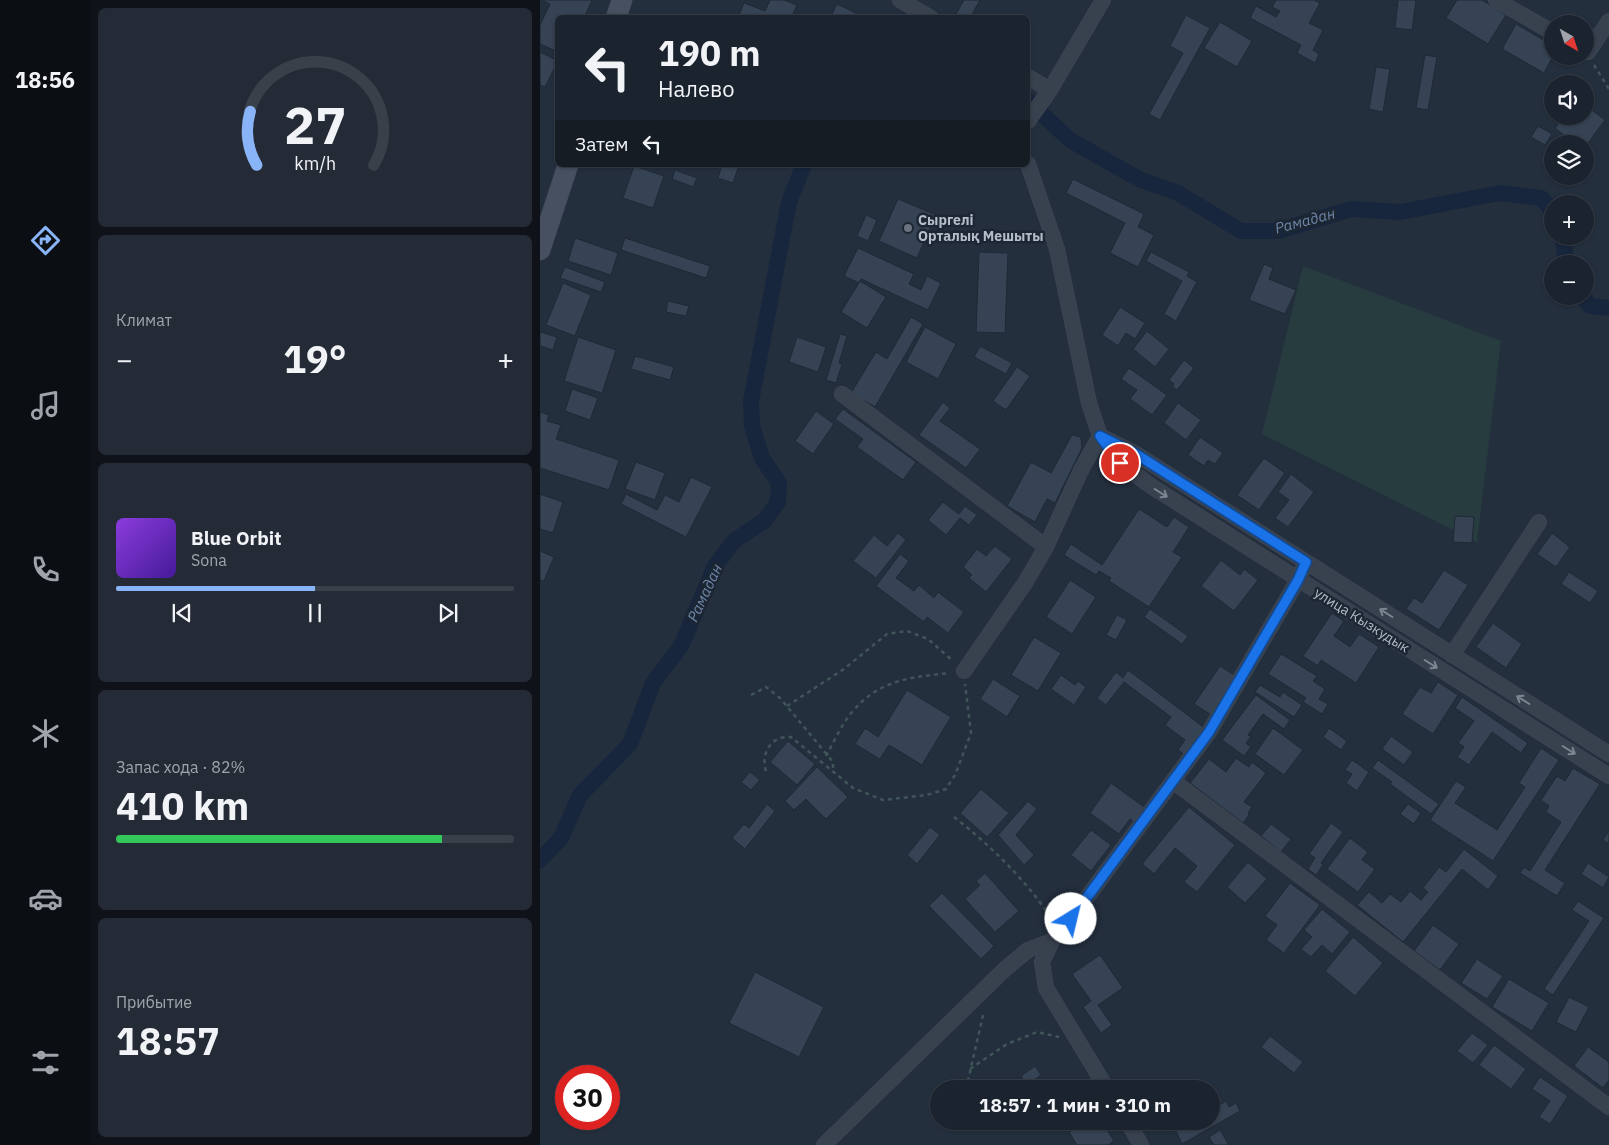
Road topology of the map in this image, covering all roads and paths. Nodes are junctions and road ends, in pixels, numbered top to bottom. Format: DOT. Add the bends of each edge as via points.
graph roads {
  1 [pos="622,0"];
  2 [pos="900,0"];
  3 [pos="1103,0"];
  4 [pos="1496,0"];
  5 [pos="617,15"];
  6 [pos="926,15"];
  7 [pos="1609,21"];
  8 [pos="1544,27"];
  9 [pos="1594,41"];
  10 [pos="1594,64"];
  11 [pos="1030,78"];
  12 [pos="1609,89"];
  13 [pos="1050,90"];
  14 [pos="1030,118"];
  15 [pos="567,167"];
  16 [pos="1029,167"];
  17 [pos="540,250"];
  18 [pos="842,394"];
  19 [pos="1100,436"];
  20 [pos="1539,522"];
  21 [pos="1046,546"];
  22 [pos="1306,562"];
  23 [pos="1298,580"];
  24 [pos="1452,655"];
  25 [pos="964,671"];
  26 [pos="1502,686"];
  27 [pos="751,695"];
  28 [pos="1492,702"];
  29 [pos="787,706"];
  30 [pos="1609,754"];
  31 [pos="826,756"];
  32 [pos="766,771"];
  33 [pos="833,772"];
  34 [pos="1609,776"];
  35 [pos="1173,781"];
  36 [pos="954,817"];
  37 [pos="1052,941"];
  38 [pos="984,1011"];
  39 [pos="1078,1041"];
  40 [pos="970,1069"];
  41 [pos="968,1080"];
  42 [pos="1102,1080"];
  43 [pos="1609,1107"];
  44 [pos="1132,1130"];
  45 [pos="824,1145"];
  46 [pos="1141,1145"];
  1 -- 5 [label="main road"];
  2 -- 6 [label="street"];
  3 -- 13 [label="street"];
  4 -- 8 [label="street"];
  7 -- 9 [label="street"];
  10 -- 12 [label="path"];
  11 -- 13 [label="street"];
  13 -- 14 [label="street"];
  15 -- 17 [label="main road"];
  16 -- 19 [label="street, улица Кызкудык" via="1057,248 1089,403"];
  18 -- 21 [label="street"];
  19 -- 21 [label="street"];
  19 -- 22 [label="street" via="1136,454"];
  19 -- 23 [label="street, улица Кызкудык, one-way" via="1120,463 1151,486"];
  20 -- 24 [label="street"];
  21 -- 25 [label="street" via="1025,583"];
  22 -- 23 [label="street"];
  24 -- 22 [label="street, one-way"];
  23 -- 28 [label="street, улица Кызкудык, one-way"];
  23 -- 35 [label="street" via="1209,732"];
  24 -- 26 [label="street"];
  25 -- 29 [label="path" via="928,639 907,631 887,634 844,669"];
  25 -- 31 [label="path" via="913,677 877,689 851,713"];
  25 -- 33 [label="path" via="971,733 955,775 946,789 927,795 884,800 853,788"];
  26 -- 28 [label="street"];
  30 -- 26 [label="street, one-way"];
  27 -- 29 [label="path" via="766,687"];
  28 -- 34 [label="street, улица Кызкудык, one-way"];
  29 -- 31 [label="path"];
  31 -- 33 [label="path" via="833,762"];
  32 -- 33 [label="path" via="766,750 777,739 791,737"];
  35 -- 37 [label="street"];
  35 -- 43 [label="street"];
  36 -- 37 [label="path" via="985,841 1030,888 1051,918"];
  37 -- 39 [label="street" via="1042,962 1046,988"];
  37 -- 45 [label="street" via="1028,950 1005,969"];
  38 -- 40 [label="path"];
  39 -- 40 [label="path" via="1037,1032 1007,1044"];
  39 -- 42 [label="street"];
  40 -- 41 [label="path"];
  44 -- 46 [label="street"];
}
